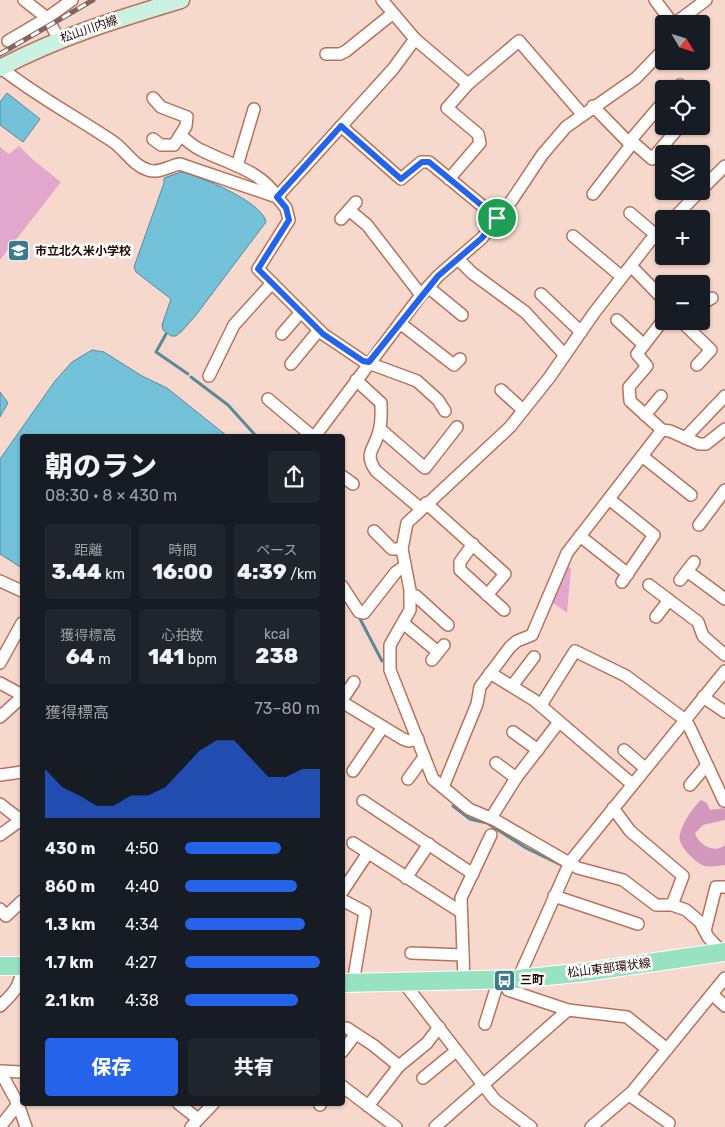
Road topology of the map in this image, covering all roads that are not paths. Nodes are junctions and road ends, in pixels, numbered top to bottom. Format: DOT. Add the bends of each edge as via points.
graph roads {
  1 [pos="24,0"];
  2 [pos="72,0"];
  3 [pos="181,0"];
  4 [pos="382,0"];
  5 [pos="656,0"];
  6 [pos="706,0"];
  7 [pos="150,4"];
  8 [pos="392,14"];
  9 [pos="667,15"];
  10 [pos="685,15"];
  11 [pos="47,18"];
  12 [pos="60,39"];
  13 [pos="8,40"];
  14 [pos="415,40"];
  15 [pos="326,54"];
  16 [pos="655,59"];
  17 [pos="0,68"];
  18 [pos="468,84"];
  19 [pos="153,98"];
  20 [pos="594,106"];
  21 [pos="254,109"];
  22 [pos="655,112"];
  23 [pos="582,114"];
  24 [pos="341,126"];
  25 [pos="672,135"];
  26 [pos="181,136"];
  27 [pos="153,139"];
  28 [pos="630,143"];
  29 [pos="237,166"];
  30 [pos="725,166"];
  31 [pos="448,179"];
  32 [pos="710,182"];
  33 [pos="593,194"];
  34 [pos="277,197"];
  35 [pos="692,200"];
  36 [pos="348,210"];
  37 [pos="682,210"];
  38 [pos="630,213"];
  39 [pos="497,218"];
  40 [pos="655,228"];
  41 [pos="573,236"];
  42 [pos="655,237"];
  43 [pos="458,258"];
  44 [pos="631,266"];
  45 [pos="622,277"];
  46 [pos="272,283"];
  47 [pos="425,291"];
  48 [pos="655,291"];
  49 [pos="541,294"];
  50 [pos="301,312"];
  51 [pos="462,315"];
  52 [pos="617,320"];
  53 [pos="400,323"];
  54 [pos="319,330"];
  55 [pos="656,330"];
  56 [pos="690,330"];
  57 [pos="581,332"];
  58 [pos="282,334"];
  59 [pos="644,345"];
  60 [pos="564,354"];
  61 [pos="460,359"];
  62 [pos="369,362"];
  63 [pos="291,364"];
  64 [pos="697,366"];
  65 [pos="209,376"];
  66 [pos="356,380"];
  67 [pos="501,390"];
  68 [pos="661,396"];
  69 [pos="725,396"];
  70 [pos="268,399"];
  71 [pos="524,410"];
  72 [pos="445,411"];
  73 [pos="645,415"];
  74 [pos="457,427"];
  75 [pos="380,429"];
  76 [pos="662,430"];
  77 [pos="725,430"];
  78 [pos="312,434"];
  79 [pos="316,434"];
  80 [pos="685,438"];
  81 [pos="642,456"];
  82 [pos="345,478"];
  83 [pos="353,484"];
  84 [pos="725,490"];
  85 [pos="690,495"];
  86 [pos="609,499"];
  87 [pos="423,506"];
  88 [pos="699,525"];
  89 [pos="374,531"];
  90 [pos="580,536"];
  91 [pos="473,544"];
  92 [pos="402,549"];
  93 [pos="406,566"];
  94 [pos="680,580"];
  95 [pos="0,581"];
  96 [pos="649,585"];
  97 [pos="20,590"];
  98 [pos="345,591"];
  99 [pos="410,595"];
  100 [pos="487,595"];
  101 [pos="725,599"];
  102 [pos="669,600"];
  103 [pos="504,610"];
  104 [pos="656,617"];
  105 [pos="403,623"];
  106 [pos="448,625"];
  107 [pos="20,627"];
  108 [pos="438,652"];
  109 [pos="725,655"];
  110 [pos="534,657"];
  111 [pos="0,663"];
  112 [pos="725,671"];
  113 [pos="490,674"];
  114 [pos="354,682"];
  115 [pos="0,683"];
  116 [pos="512,686"];
  117 [pos="20,695"];
  118 [pos="345,696"];
  119 [pos="703,697"];
  120 [pos="20,698"];
  121 [pos="345,703"];
  122 [pos="540,705"];
  123 [pos="725,712"];
  124 [pos="0,717"];
  125 [pos="684,719"];
  126 [pos="560,722"];
  127 [pos="383,727"];
  128 [pos="513,732"];
  129 [pos="418,739"];
  130 [pos="538,750"];
  131 [pos="624,750"];
  132 [pos="424,757"];
  133 [pos="496,763"];
  134 [pos="707,765"];
  135 [pos="646,768"];
  136 [pos="353,771"];
  137 [pos="20,772"];
  138 [pos="0,775"];
  139 [pos="516,778"];
  140 [pos="408,779"];
  141 [pos="632,784"];
  142 [pos="690,785"];
  143 [pos="443,787"];
  144 [pos="363,801"];
  145 [pos="724,801"];
  146 [pos="0,804"];
  147 [pos="613,808"];
  148 [pos="490,818"];
  149 [pos="20,819"];
  150 [pos="20,822"];
  151 [pos="0,835"];
  152 [pos="491,835"];
  153 [pos="353,843"];
  154 [pos="428,844"];
  155 [pos="368,853"];
  156 [pos="570,862"];
  157 [pos="473,874"];
  158 [pos="406,878"];
  159 [pos="725,887"];
  160 [pos="345,888"];
  161 [pos="554,896"];
  162 [pos="345,902"];
  163 [pos="20,903"];
  164 [pos="672,905"];
  165 [pos="0,909"];
  166 [pos="461,912"];
  167 [pos="638,924"];
  168 [pos="705,931"];
  169 [pos="724,952"];
  170 [pos="411,953"];
  171 [pos="463,955"];
  172 [pos="0,966"];
  173 [pos="20,966"];
  174 [pos="725,978"];
  175 [pos="508,979"];
  176 [pos="464,981"];
  177 [pos="404,982"];
  178 [pos="20,983"];
  179 [pos="348,983"];
  180 [pos="712,994"];
  181 [pos="0,1006"];
  182 [pos="725,1006"];
  183 [pos="568,1010"];
  184 [pos="485,1024"];
  185 [pos="439,1027"];
  186 [pos="345,1045"];
  187 [pos="667,1049"];
  188 [pos="456,1051"];
  189 [pos="399,1066"];
  190 [pos="0,1071"];
  191 [pos="20,1072"];
  192 [pos="423,1078"];
  193 [pos="483,1085"];
  194 [pos="345,1088"];
  195 [pos="629,1095"];
  196 [pos="18,1104"];
  197 [pos="181,1106"];
  198 [pos="211,1106"];
  199 [pos="368,1106"];
  200 [pos="601,1119"];
  201 [pos="195,1123"];
  202 [pos="668,1123"];
  203 [pos="0,1127"];
  204 [pos="26,1127"];
  205 [pos="396,1127"];
  206 [pos="435,1127"];
  207 [pos="531,1127"];
  208 [pos="591,1127"];
  209 [pos="611,1127"];
  1 -- 11 [label="street"];
  2 -- 11 [label="street"];
  3 -- 7 [label="main road, 松山川内線"];
  4 -- 8 [label="street"];
  5 -- 9 [label="street"];
  6 -- 10 [label="street"];
  7 -- 12 [label="main road, 松山川内線"];
  8 -- 14 [label="street"];
  8 -- 15 [label="street" via="346,52"];
  11 -- 12 [label="street"];
  11 -- 13 [label="street"];
  12 -- 17 [label="main road, 松山川内線"];
  14 -- 18 [label="street"];
  14 -- 24 [label="street" via="394,69"];
  16 -- 20 [label="street" via="636,78"];
  17 -- 34 [label="street" via="114,142 133,161 148,170 158,172 180,164"];
  18 -- 23 [label="street" via="519,41"];
  18 -- 31 [label="street" via="448,108 478,134 480,143"];
  19 -- 26 [label="street" via="161,107 187,117"];
  20 -- 23 [label="street"];
  20 -- 28 [label="street"];
  21 -- 29 [label="street"];
  22 -- 28 [label="street"];
  23 -- 39 [label="street" via="542,155"];
  24 -- 31 [label="street" via="401,179 425,161"];
  24 -- 34 [label="street"];
  25 -- 28 [label="street" via="652,158 636,144"];
  26 -- 27 [label="street" via="168,147"];
  26 -- 29 [label="street" via="201,150"];
  28 -- 33 [label="street"];
  29 -- 34 [label="street" via="255,175"];
  30 -- 32 [label="street"];
  31 -- 39 [label="street"];
  34 -- 46 [label="street" via="286,208 289,220 258,269"];
  35 -- 37 [label="street"];
  36 -- 47 [label="street" via="367,225"];
  38 -- 40 [label="street"];
  39 -- 43 [label="street" via="482,238"];
  41 -- 45 [label="street"];
  42 -- 44 [label="street"];
  43 -- 47 [label="street"];
  43 -- 60 [label="street" via="492,289 525,312"];
  44 -- 45 [label="street"];
  44 -- 48 [label="street"];
  45 -- 57 [label="street"];
  46 -- 50 [label="street"];
  46 -- 65 [label="street" via="234,325"];
  47 -- 51 [label="street"];
  47 -- 53 [label="street"];
  49 -- 57 [label="street"];
  50 -- 54 [label="street"];
  50 -- 58 [label="street"];
  52 -- 59 [label="street"];
  53 -- 61 [label="street" via="454,366"];
  53 -- 62 [label="street"];
  54 -- 62 [label="street"];
  54 -- 63 [label="street"];
  55 -- 59 [label="street"];
  56 -- 64 [label="street" via="711,350"];
  57 -- 60 [label="street"];
  59 -- 73 [label="street" via="636,354 647,366 632,382 628,395"];
  60 -- 71 [label="street"];
  62 -- 66 [label="street"];
  62 -- 72 [label="street" via="417,381"];
  66 -- 75 [label="street" via="381,403"];
  66 -- 79 [label="street"];
  67 -- 71 [label="street"];
  68 -- 73 [label="street"];
  69 -- 80 [label="street"];
  70 -- 78 [label="street"];
  71 -- 87 [label="street" via="499,438"];
  73 -- 76 [label="street"];
  74 -- 75 [label="street" via="425,468"];
  75 -- 87 [label="street" via="370,450 371,464"];
  76 -- 80 [label="street"];
  76 -- 81 [label="street"];
  77 -- 80 [label="street" via="706,444"];
  81 -- 85 [label="street"];
  81 -- 86 [label="street"];
  82 -- 83 [label="street"];
  84 -- 88 [label="street"];
  86 -- 90 [label="street"];
  86 -- 90 [label="street" via="654,535 625,578"];
  87 -- 91 [label="street"];
  87 -- 92 [label="street" via="407,523"];
  89 -- 92 [label="street" via="392,549"];
  90 -- 113 [label="street" via="567,553 532,635 510,647"];
  91 -- 100 [label="street" via="460,562 460,570"];
  91 -- 100 [label="street" via="505,574"];
  92 -- 93 [label="street"];
  93 -- 98 [label="street" via="396,572 364,613 359,612"];
  93 -- 99 [label="street"];
  94 -- 101 [label="street" via="690,566"];
  95 -- 97 [label="street"];
  96 -- 102 [label="street"];
  99 -- 105 [label="street" via="410,610"];
  99 -- 106 [label="street" via="416,596"];
  100 -- 103 [label="street"];
  102 -- 104 [label="street"];
  102 -- 109 [label="street" via="698,622 703,636"];
  105 -- 108 [label="street"];
  105 -- 129 [label="street" via="390,645 390,670"];
  107 -- 111 [label="street"];
  110 -- 116 [label="street"];
  112 -- 119 [label="street"];
  113 -- 116 [label="street"];
  113 -- 143 [label="street" via="480,687 477,704"];
  114 -- 118 [label="street"];
  115 -- 117 [label="street"];
  116 -- 122 [label="street"];
  119 -- 123 [label="street"];
  119 -- 125 [label="street"];
  120 -- 124 [label="street"];
  121 -- 127 [label="street"];
  122 -- 125 [label="street" via="575,651 626,676"];
  122 -- 126 [label="street"];
  125 -- 134 [label="street"];
  125 -- 135 [label="street"];
  126 -- 130 [label="street"];
  126 -- 141 [label="street"];
  127 -- 129 [label="street" via="403,739"];
  127 -- 136 [label="street"];
  128 -- 130 [label="street"];
  129 -- 132 [label="street"];
  130 -- 139 [label="street"];
  131 -- 135 [label="street"];
  132 -- 140 [label="street"];
  132 -- 143 [label="street" via="433,779"];
  133 -- 139 [label="street"];
  134 -- 142 [label="street"];
  134 -- 145 [label="street"];
  135 -- 141 [label="street"];
  137 -- 138 [label="street"];
  139 -- 148 [label="street"];
  141 -- 147 [label="street"];
  143 -- 148 [label="street" via="469,808"];
  144 -- 154 [label="street"];
  146 -- 149 [label="street"];
  147 -- 156 [label="street"];
  147 -- 164 [label="street" via="630,832 685,872"];
  148 -- 156 [label="street"];
  150 -- 151 [label="street"];
  152 -- 157 [label="street"];
  153 -- 155 [label="street"];
  154 -- 157 [label="street"];
  154 -- 158 [label="street"];
  155 -- 158 [label="street"];
  155 -- 160 [label="street"];
  156 -- 161 [label="street"];
  156 -- 164 [label="street" via="578,868 623,880 656,905"];
  157 -- 166 [label="street" via="464,891"];
  158 -- 166 [label="street"];
  159 -- 168 [label="street" via="716,887"];
  161 -- 167 [label="street"];
  161 -- 175 [label="street"];
  162 -- 179 [label="street" via="365,912"];
  163 -- 165 [label="street" via="6,916"];
  164 -- 168 [label="street" via="693,915"];
  166 -- 171 [label="street"];
  168 -- 169 [label="street"];
  169 -- 175 [label="main road, 松山東部環状線" via="586,972"];
  170 -- 171 [label="street"];
  171 -- 176 [label="street"];
  172 -- 173 [label="main road"];
  174 -- 180 [label="street"];
  175 -- 176 [label="main road, 松山東部環状線"];
  175 -- 183 [label="street" via="508,990"];
  175 -- 184 [label="street"];
  176 -- 177 [label="main road, 松山東部環状線"];
  177 -- 179 [label="main road, 松山東部環状線"];
  177 -- 185 [label="street"];
  178 -- 181 [label="street"];
  180 -- 182 [label="street"];
  180 -- 187 [label="street"];
  183 -- 187 [label="street" via="627,1017"];
  183 -- 193 [label="street"];
  185 -- 188 [label="street"];
  185 -- 189 [label="street"];
  186 -- 189 [label="street" via="351,1031"];
  187 -- 195 [label="street"];
  188 -- 192 [label="street"];
  188 -- 193 [label="street"];
  189 -- 199 [label="street"];
  190 -- 191 [label="street"];
  190 -- 196 [label="street"];
  193 -- 206 [label="street"];
  193 -- 207 [label="street" via="504,1108"];
  194 -- 199 [label="street"];
  195 -- 200 [label="street"];
  195 -- 202 [label="street"];
  196 -- 203 [label="street"];
  196 -- 204 [label="street"];
  197 -- 201 [label="street"];
  198 -- 201 [label="street"];
  199 -- 205 [label="street"];
  200 -- 208 [label="street"];
  200 -- 209 [label="street"];
}
